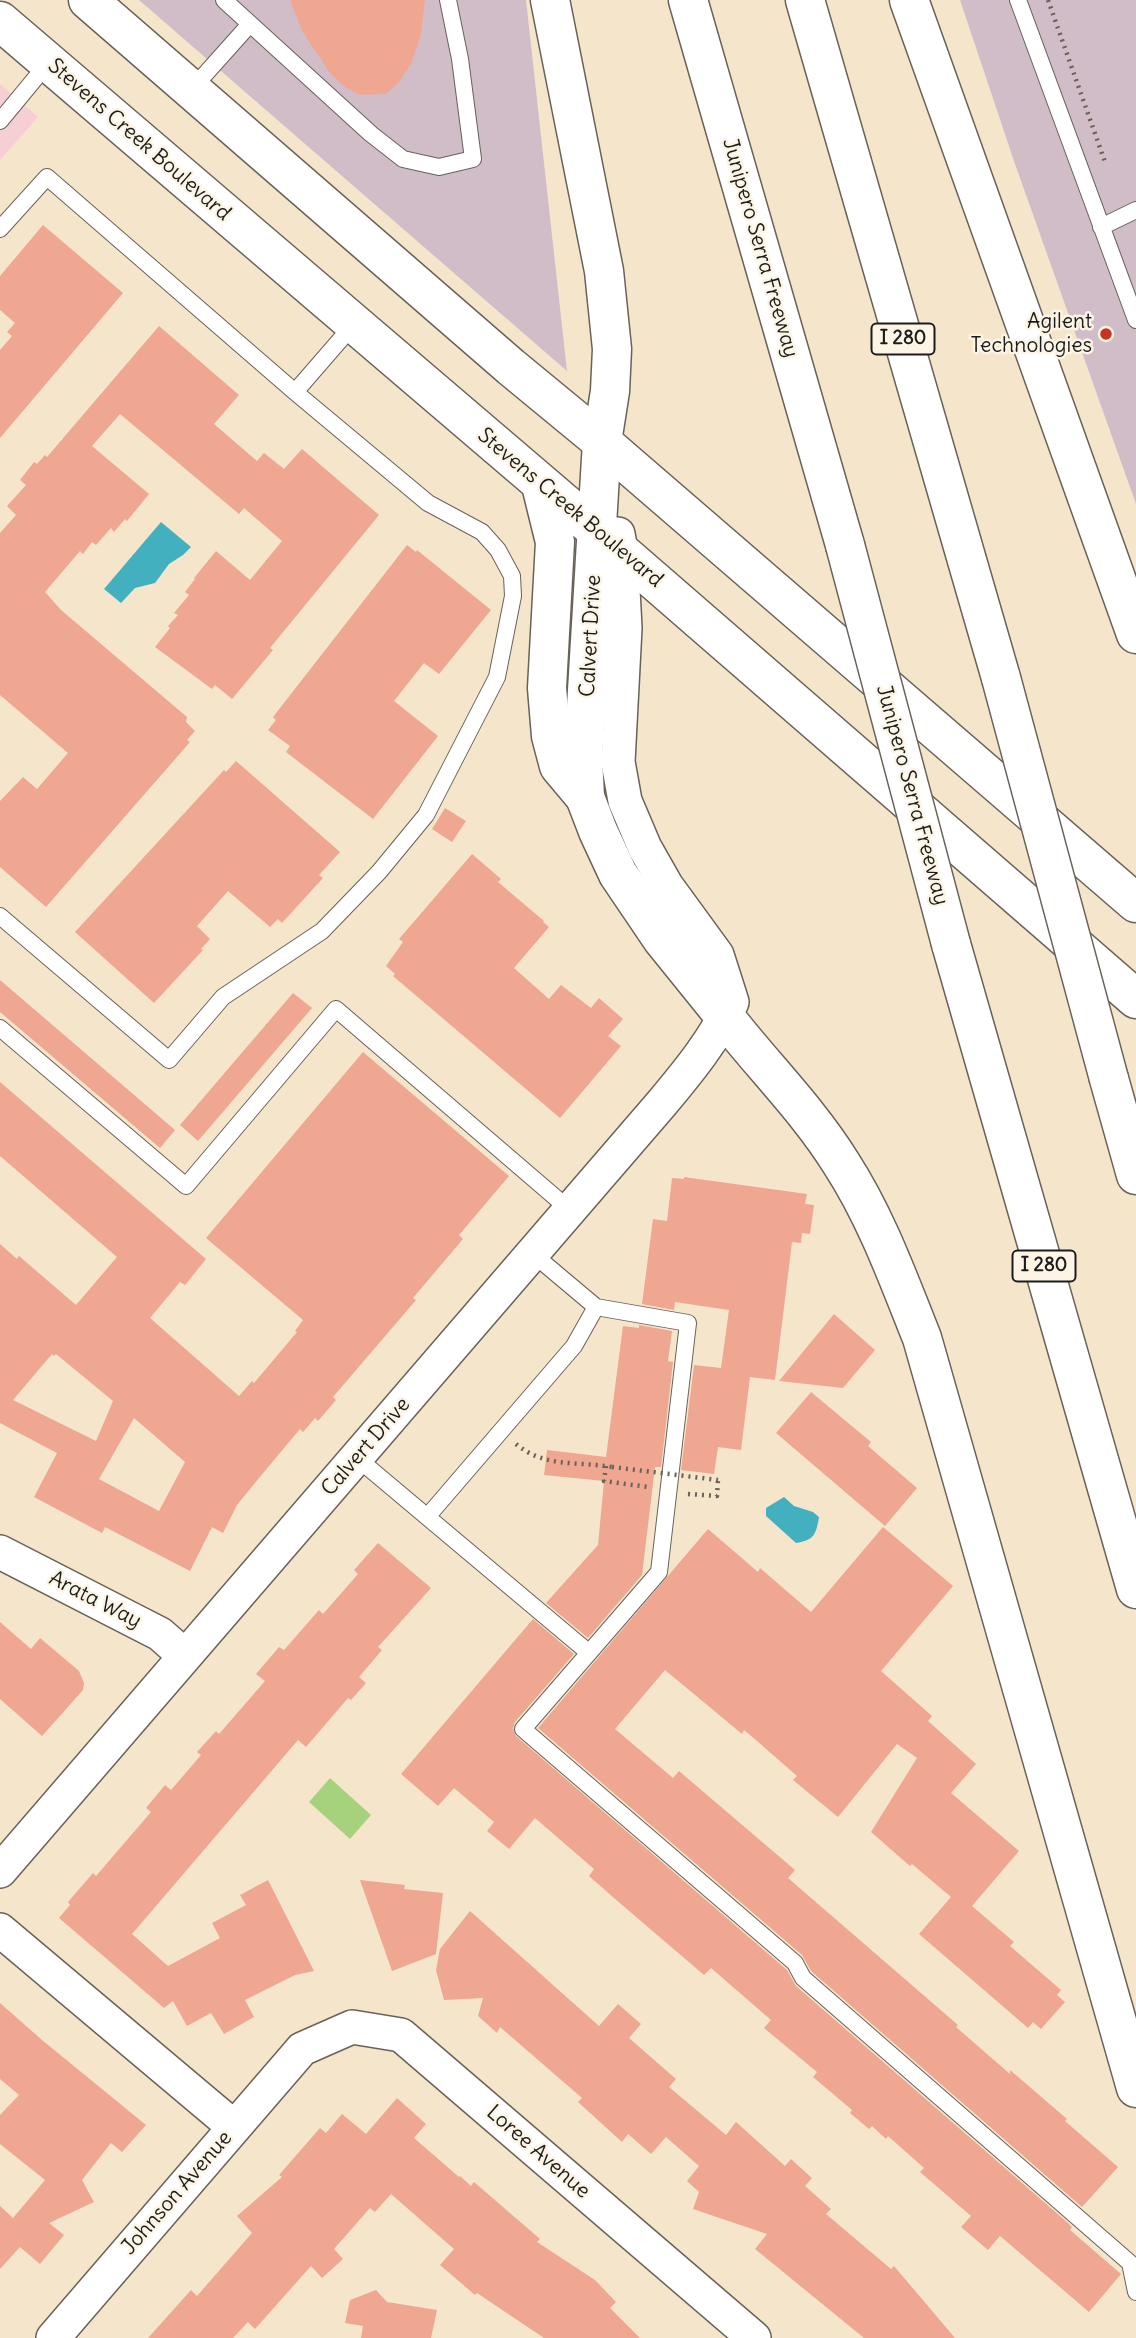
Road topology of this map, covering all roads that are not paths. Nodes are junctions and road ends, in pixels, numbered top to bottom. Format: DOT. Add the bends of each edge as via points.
graph roads {
  1 [pos="88,0"];
  2 [pos="224,0"];
  3 [pos="448,0"];
  4 [pos="550,0"];
  5 [pos="688,0"];
  6 [pos="805,0"];
  7 [pos="909,0"];
  8 [pos="1018,0"];
  9 [pos="0,21"];
  10 [pos="250,24"];
  11 [pos="48,63"];
  12 [pos="191,90"];
  13 [pos="0,121"];
  14 [pos="1136,210"];
  15 [pos="1101,227"];
  16 [pos="0,229"];
  17 [pos="1136,320"];
  18 [pos="354,324"];
  19 [pos="295,393"];
  20 [pos="602,442"];
  21 [pos="541,485"];
  22 [pos="609,541"];
  23 [pos="1136,634"];
  24 [pos="585,797"];
  25 [pos="1136,903"];
  26 [pos="0,916"];
  27 [pos="1136,999"];
  28 [pos="725,1017"];
  29 [pos="0,1028"];
  30 [pos="1136,1175"];
  31 [pos="570,1210"];
  32 [pos="533,1254"];
  33 [pos="596,1307"];
  34 [pos="357,1458"];
  35 [pos="427,1517"];
  36 [pos="0,1552"];
  37 [pos="1136,1589"];
  38 [pos="588,1652"];
  39 [pos="185,1656"];
  40 [pos="0,1871"];
  41 [pos="0,1930"];
  42 [pos="302,2049"];
  43 [pos="1136,2088"];
  44 [pos="234,2127"];
  45 [pos="1136,2292"];
  46 [pos="53,2338"];
  47 [pos="754,2338"];
  1 -- 12 [label="main road"];
  2 -- 10 [label="lane"];
  3 -- 10 [label="lane" via="473,159 439,167 403,159"];
  4 -- 20 [label="main road, Calvert Drive" via="609,309 610,391"];
  5 -- 37 [label="main road, Junipero Serra Freeway / I 280, bridge"];
  6 -- 30 [label="main road, I 280, bridge" via="1001,678"];
  7 -- 23 [label="main road"];
  8 -- 15 [label="lane"];
  9 -- 11 [label="main road, Stevens Creek Boulevard"];
  10 -- 12 [label="lane"];
  11 -- 13 [label="lane"];
  11 -- 18 [label="main road, Stevens Creek Boulevard"];
  12 -- 20 [label="main road"];
  14 -- 15 [label="lane"];
  15 -- 17 [label="lane"];
  16 -- 19 [label="lane" via="47,177"];
  18 -- 19 [label="lane"];
  18 -- 21 [label="main road, Stevens Creek Boulevard"];
  19 -- 26 [label="lane" via="428,503 482,532 512,576 513,596 497,677 426,815 321,931 223,997 169,1060"];
  20 -- 22 [label="main road, Calvert Drive"];
  20 -- 25 [label="main road"];
  21 -- 22 [label="main road, Stevens Creek Boulevard"];
  21 -- 24 [label="main road" via="555,542 547,688 551,736 559,766"];
  22 -- 24 [label="main road, Calvert Drive" via="583,757"];
  22 -- 27 [label="main road, Stevens Creek Boulevard"];
  22 -- 28 [label="street, Calvert Drive" via="625,628 618,762 625,801 666,885 718,955 732,1002"];
  24 -- 28 [label="main road, Calvert Drive" via="618,874 662,939"];
  28 -- 31 [label="street, Calvert Drive" via="691,1069"];
  28 -- 43 [label="main road" via="842,1163 880,1234 922,1338"];
  29 -- 31 [label="lane" via="186,1186 336,1009"];
  31 -- 32 [label="street, Calvert Drive"];
  32 -- 33 [label="lane"];
  32 -- 34 [label="street, Calvert Drive"];
  33 -- 35 [label="lane" via="574,1346"];
  33 -- 38 [label="lane" via="688,1323 659,1572"];
  34 -- 35 [label="lane"];
  34 -- 39 [label="street, Calvert Drive"];
  35 -- 38 [label="lane"];
  36 -- 39 [label="street, Arata Way" via="160,1634"];
  38 -- 45 [label="lane" via="523,1729 795,1963 803,1978 1130,2263"];
  39 -- 40 [label="street, Calvert Drive"];
  41 -- 44 [label="street"];
  42 -- 44 [label="street, Johnson Avenue"];
  42 -- 47 [label="street, Loree Avenue" via="352,2027 401,2035"];
  44 -- 46 [label="street, Johnson Avenue"];
}
